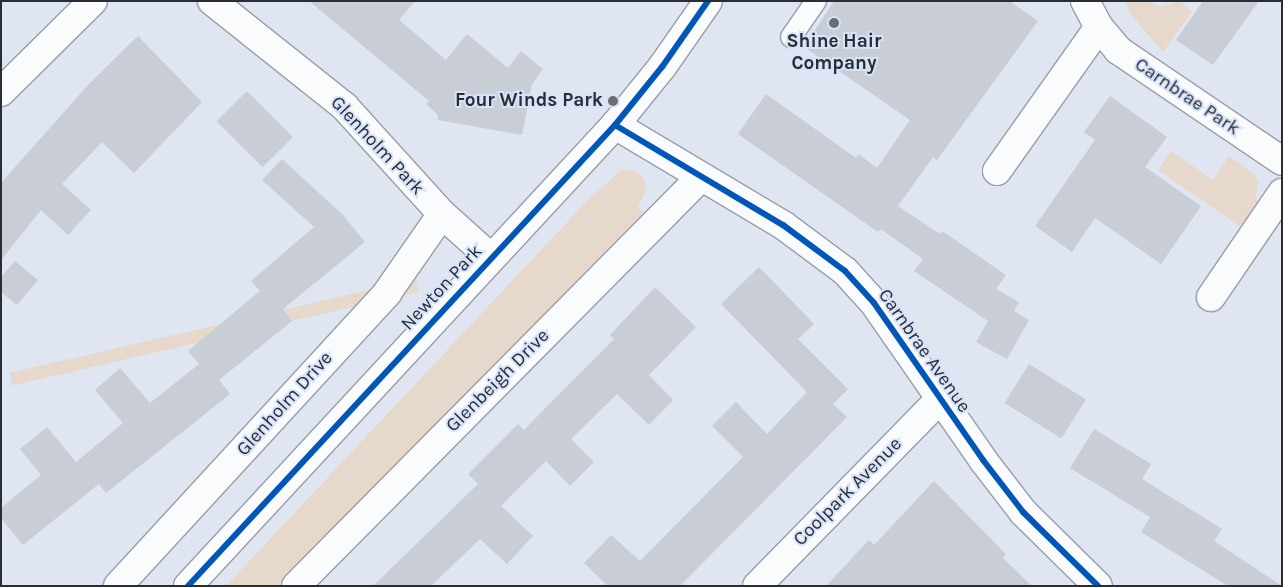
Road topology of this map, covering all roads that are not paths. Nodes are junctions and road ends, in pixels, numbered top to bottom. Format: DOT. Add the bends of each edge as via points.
graph roads {
  1 [pos="93,1"];
  2 [pos="212,1"];
  3 [pos="708,1"];
  4 [pos="816,1"];
  5 [pos="1084,1"];
  6 [pos="1099,27"];
  7 [pos="791,37"];
  8 [pos="1,92"];
  9 [pos="615,125"];
  10 [pos="1282,161"];
  11 [pos="997,171"];
  12 [pos="701,177"];
  13 [pos="1282,193"];
  14 [pos="442,214"];
  15 [pos="490,258"];
  16 [pos="1211,297"];
  17 [pos="940,399"];
  18 [pos="118,586"];
  19 [pos="188,586"];
  20 [pos="296,586"];
  21 [pos="757,586"];
  22 [pos="1098,586"];
  1 -- 8 [label="street"];
  2 -- 14 [label="street, Glenholm Park" via="344,106"];
  3 -- 9 [label="street, Newton Park" via="662,68"];
  4 -- 7 [label="lane"];
  5 -- 6 [label="street, Carnbrae Park"];
  6 -- 10 [label="street, Carnbrae Park" via="1118,50"];
  6 -- 11 [label="street"];
  9 -- 12 [label="street, Carnbrae Avenue"];
  9 -- 15 [label="street, Newton Park"];
  12 -- 17 [label="street, Carnbrae Avenue" via="783,225 845,270 874,303"];
  12 -- 20 [label="street, Glenbeigh Drive"];
  13 -- 16 [label="street"];
  14 -- 15 [label="street, Glenholm Park"];
  14 -- 18 [label="street, Glenholm Drive" via="387,293"];
  15 -- 19 [label="street, Newton Park"];
  17 -- 21 [label="street, Coolpark Avenue"];
  17 -- 22 [label="street, Carnbrae Avenue" via="1023,512"];
}
